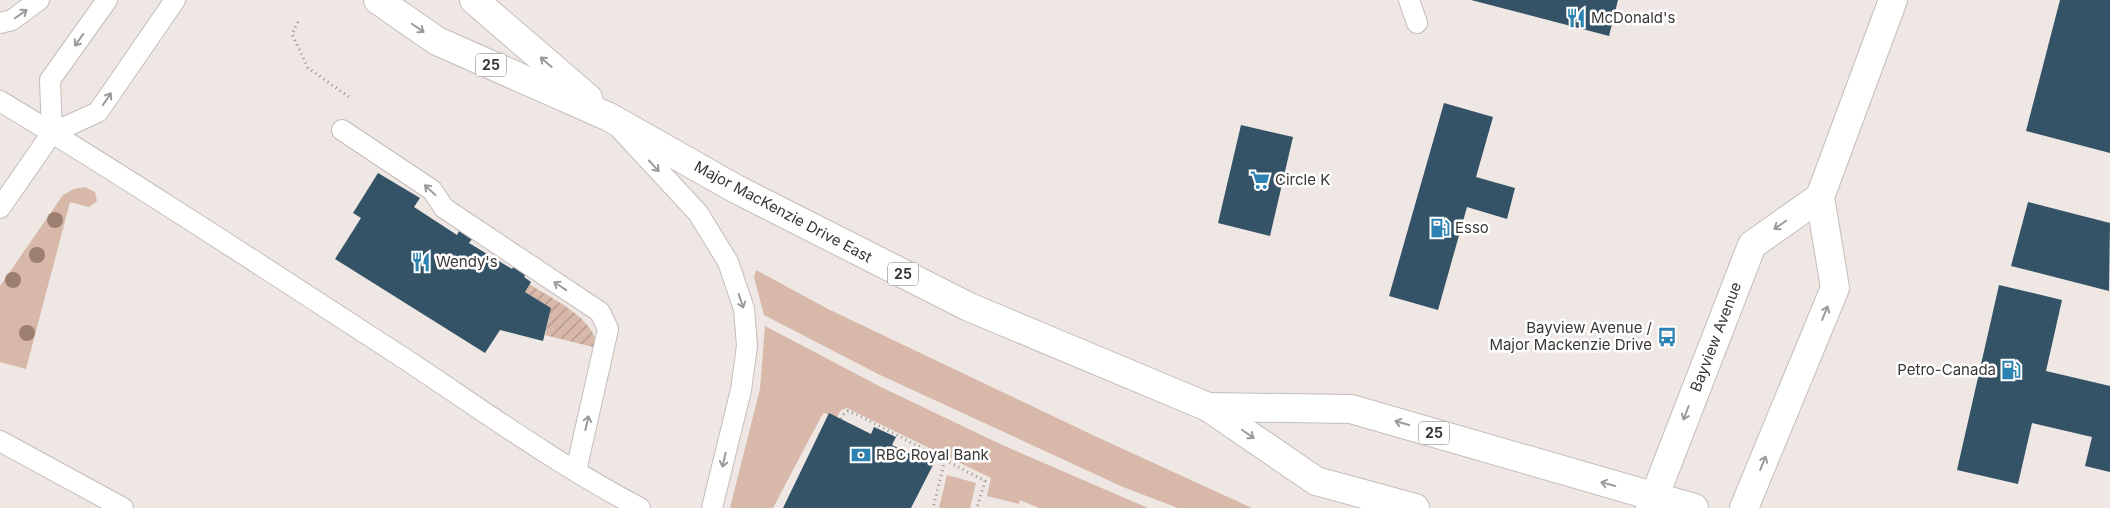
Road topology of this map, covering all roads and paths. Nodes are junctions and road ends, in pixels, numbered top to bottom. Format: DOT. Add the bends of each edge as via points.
graph roads {
  1 [pos="39,0"];
  2 [pos="107,0"];
  3 [pos="174,0"];
  4 [pos="378,0"];
  5 [pos="474,0"];
  6 [pos="1410,0"];
  7 [pos="1893,0"];
  8 [pos="298,22"];
  9 [pos="0,23"];
  10 [pos="1417,23"];
  11 [pos="354,100"];
  12 [pos="0,101"];
  13 [pos="610,117"];
  14 [pos="342,130"];
  15 [pos="52,133"];
  16 [pos="1820,197"];
  17 [pos="0,208"];
  18 [pos="1208,407"];
  19 [pos="841,419"];
  20 [pos="0,441"];
  21 [pos="945,460"];
  22 [pos="576,471"];
  23 [pos="1653,502"];
  24 [pos="123,508"];
  25 [pos="640,508"];
  26 [pos="712,508"];
  27 [pos="933,508"];
  28 [pos="977,508"];
  29 [pos="1415,508"];
  30 [pos="1694,508"];
  31 [pos="1744,508"];
  9 -- 1 [label="lane, one-way" via="12,20"];
  2 -- 15 [label="lane, one-way" via="50,80"];
  15 -- 3 [label="lane, one-way" via="98,112"];
  4 -- 13 [label="main road, Major MacKenzie Drive East / 25, one-way" via="437,41"];
  13 -- 5 [label="main road, Major MacKenzie Drive East / 25, one-way"];
  6 -- 10 [label="lane"];
  7 -- 16 [label="main road"];
  8 -- 11 [label="path" via="292,34 308,68"];
  12 -- 15 [label="lane"];
  13 -- 18 [label="main road, Major MacKenzie Drive East / 25" via="736,189 969,307"];
  13 -- 26 [label="lane, one-way" via="698,214 728,262 744,309 747,346 741,390"];
  22 -- 14 [label="lane, one-way" via="608,329 600,312 444,208 432,190"];
  15 -- 17 [label="lane"];
  15 -- 22 [label="lane"];
  16 -- 23 [label="main road, Bayview Avenue, one-way" via="1752,245"];
  31 -- 16 [label="main road, one-way" via="1835,288"];
  23 -- 18 [label="main road, Major MacKenzie Drive East / 25, one-way" via="1574,475 1350,409"];
  18 -- 29 [label="main road, Major MacKenzie Drive East / 25, one-way" via="1316,481"];
  19 -- 21 [label="path" via="848,411"];
  20 -- 24 [label="lane"];
  21 -- 27 [label="path"];
  21 -- 28 [label="path" via="985,480"];
  22 -- 25 [label="lane"];
  23 -- 30 [label="main road, Major MacKenzie Drive East / 25"];
}
